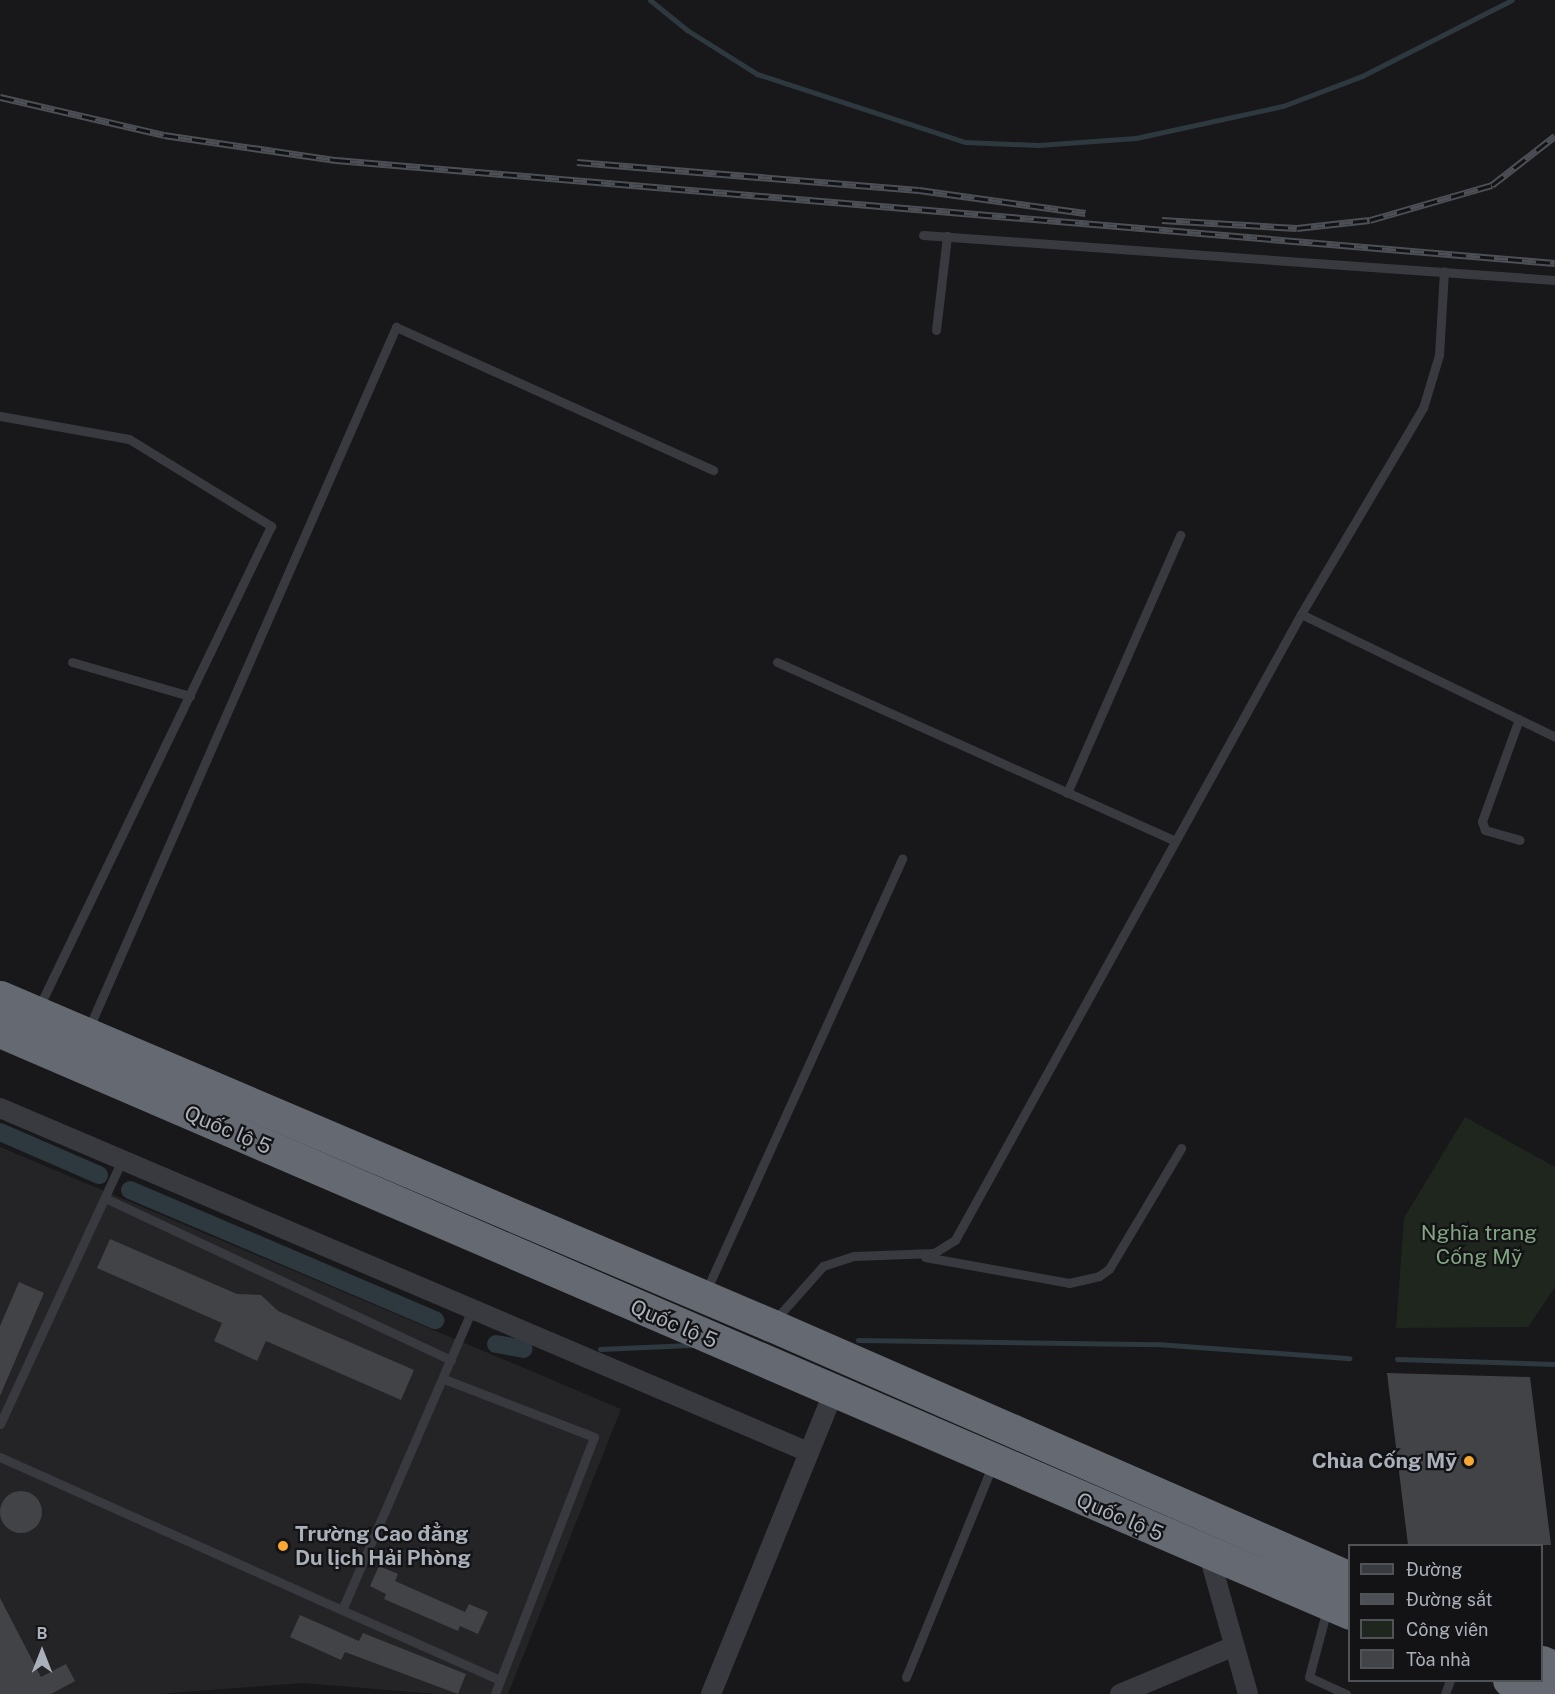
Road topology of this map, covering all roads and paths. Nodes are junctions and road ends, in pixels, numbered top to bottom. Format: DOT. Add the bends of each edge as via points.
graph roads {
  1 [pos="923,235"];
  2 [pos="947,236"];
  3 [pos="1444,271"];
  4 [pos="1555,280"];
  5 [pos="936,330"];
  6 [pos="0,416"];
  7 [pos="713,470"];
  8 [pos="1180,535"];
  9 [pos="1301,614"];
  10 [pos="72,662"];
  11 [pos="777,662"];
  12 [pos="190,696"];
  13 [pos="1519,719"];
  14 [pos="1555,737"];
  15 [pos="1067,793"];
  16 [pos="1520,840"];
  17 [pos="1174,841"];
  18 [pos="902,858"];
  19 [pos="0,997"];
  20 [pos="37,1012"];
  21 [pos="0,1031"];
  22 [pos="87,1032"];
  23 [pos="0,1108"];
  24 [pos="1181,1148"];
  25 [pos="122,1160"];
  26 [pos="105,1198"];
  27 [pos="919,1256"];
  28 [pos="703,1297"];
  29 [pos="472,1309"];
  30 [pos="771,1325"];
  31 [pos="451,1360"];
  32 [pos="444,1379"];
  33 [pos="833,1393"];
  34 [pos="0,1424"];
  35 [pos="808,1452"];
  36 [pos="0,1457"];
  37 [pos="994,1462"];
  38 [pos="1209,1555"];
  39 [pos="1348,1577"];
  40 [pos="1339,1608"];
  41 [pos="342,1610"];
  42 [pos="1234,1646"];
  43 [pos="906,1677"];
  44 [pos="500,1680"];
  45 [pos="1514,1682"];
  46 [pos="495,1694"];
  47 [pos="711,1694"];
  48 [pos="1119,1694"];
  49 [pos="1248,1694"];
  50 [pos="1346,1694"];
  51 [pos="1541,1694"];
  1 -- 2 [label="lane"];
  2 -- 3 [label="lane"];
  2 -- 5 [label="lane"];
  3 -- 4 [label="lane"];
  3 -- 9 [label="lane" via="1438,355 1423,408"];
  6 -- 12 [label="lane" via="129,439 272,526"];
  7 -- 22 [label="lane" via="396,327"];
  8 -- 15 [label="lane"];
  9 -- 13 [label="lane"];
  9 -- 17 [label="lane"];
  10 -- 12 [label="lane"];
  11 -- 15 [label="lane"];
  12 -- 20 [label="lane"];
  13 -- 14 [label="lane"];
  13 -- 16 [label="lane" via="1482,821 1485,830"];
  15 -- 17 [label="lane"];
  17 -- 27 [label="lane" via="955,1240 946,1249"];
  18 -- 28 [label="lane"];
  19 -- 20 [label="highway, Quốc lộ 5"];
  20 -- 22 [label="highway, Quốc lộ 5"];
  21 -- 33 [label="highway, Quốc lộ 5"];
  22 -- 28 [label="highway, Quốc lộ 5"];
  23 -- 25 [label="street"];
  24 -- 27 [label="lane" via="1109,1269 1099,1276 1070,1283"];
  25 -- 26 [label="lane"];
  25 -- 29 [label="street"];
  26 -- 31 [label="lane"];
  26 -- 34 [label="lane"];
  27 -- 30 [label="lane" via="854,1257 823,1266"];
  28 -- 30 [label="highway, Quốc lộ 5"];
  29 -- 31 [label="lane"];
  29 -- 35 [label="street"];
  30 -- 39 [label="highway, Quốc lộ 5"];
  31 -- 32 [label="lane"];
  32 -- 41 [label="lane"];
  32 -- 44 [label="lane" via="594,1437"];
  33 -- 35 [label="street"];
  33 -- 37 [label="highway, Quốc lộ 5"];
  35 -- 47 [label="street"];
  36 -- 41 [label="lane"];
  37 -- 38 [label="highway, Quốc lộ 5"];
  37 -- 43 [label="lane"];
  38 -- 40 [label="highway, Quốc lộ 5"];
  38 -- 42 [label="street"];
  40 -- 50 [label="lane" via="1309,1673 1321,1685"];
  41 -- 44 [label="lane"];
  42 -- 48 [label="street"];
  42 -- 49 [label="street"];
  44 -- 46 [label="lane"];
  45 -- 51 [label="highway"];
}
